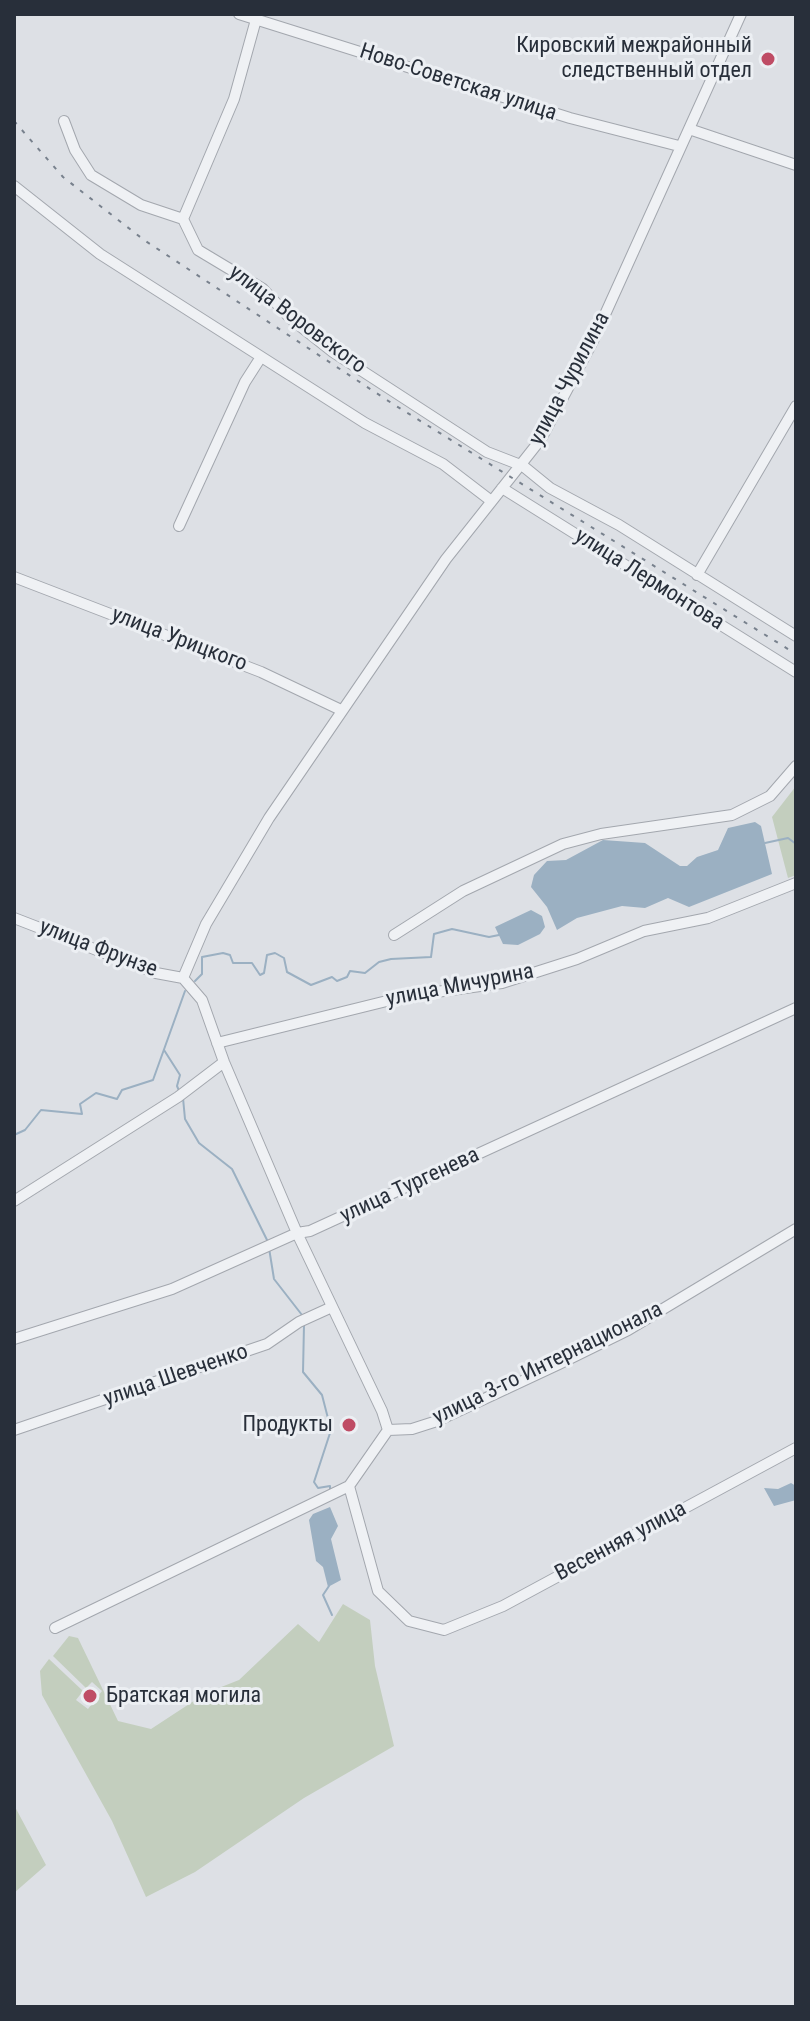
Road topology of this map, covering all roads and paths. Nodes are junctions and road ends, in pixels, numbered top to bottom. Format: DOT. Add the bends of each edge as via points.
graph roads {
  1 [pos="239,14"];
  2 [pos="741,14"];
  3 [pos="256,17"];
  4 [pos="64,121"];
  5 [pos="689,129"];
  6 [pos="679,146"];
  7 [pos="796,165"];
  8 [pos="14,186"];
  9 [pos="183,219"];
  10 [pos="261,357"];
  11 [pos="796,406"];
  12 [pos="523,466"];
  13 [pos="502,488"];
  14 [pos="490,500"];
  15 [pos="179,526"];
  16 [pos="697,575"];
  17 [pos="14,577"];
  18 [pos="794,632"];
  19 [pos="796,672"];
  20 [pos="341,710"];
  21 [pos="796,766"];
  22 [pos="792,883"];
  23 [pos="14,918"];
  24 [pos="394,935"];
  25 [pos="183,978"];
  26 [pos="796,1008"];
  27 [pos="217,1043"];
  28 [pos="224,1062"];
  29 [pos="14,1201"];
  30 [pos="796,1229"];
  31 [pos="297,1233"];
  32 [pos="332,1307"];
  33 [pos="14,1339"];
  34 [pos="14,1430"];
  35 [pos="388,1430"];
  36 [pos="796,1448"];
  37 [pos="349,1486"];
  38 [pos="55,1628"];
  1 -- 3 [label="street, Ново-Советская улица"];
  2 -- 5 [label="street, улица Чурилина"];
  3 -- 6 [label="street, Ново-Советская улица" via="570,118"];
  3 -- 9 [label="street" via="234,99"];
  4 -- 9 [label="street" via="91,175 141,205"];
  5 -- 6 [label="street, улица Чурилина"];
  5 -- 7 [label="street"];
  6 -- 12 [label="street, улица Чурилина" via="593,341"];
  8 -- 10 [label="street, улица Воровского" via="100,254"];
  9 -- 12 [label="street, улица Воровского" via="198,250 263,289 333,352 487,452"];
  10 -- 14 [label="street, улица Воровского" via="365,423 443,464"];
  10 -- 15 [label="street"];
  11 -- 16 [label="street"];
  12 -- 13 [label="street, улица Чурилина"];
  12 -- 16 [label="street, улица Воровского" via="550,488"];
  13 -- 14 [label="street, улица Чурилина"];
  13 -- 19 [label="street, улица Лермонтова"];
  14 -- 20 [label="street, улица Чурилина"];
  16 -- 18 [label="street, улица Воровского"];
  17 -- 20 [label="street, улица Урицкого" via="261,672"];
  20 -- 25 [label="street, улица Чурилина" via="214,911"];
  21 -- 24 [label="street" via="770,796 732,815 563,844 463,891"];
  22 -- 27 [label="street, улица Мичурина" via="708,918 644,931 502,983 407,996"];
  23 -- 25 [label="street, улица Фрунзе" via="156,973"];
  25 -- 27 [label="street" via="202,1000"];
  26 -- 31 [label="street, улица Тургенева"];
  27 -- 28 [label="street"];
  28 -- 29 [label="street"];
  28 -- 31 [label="street"];
  30 -- 35 [label="street, улица 3-го Интернационала" via="628,1330 559,1364 437,1421"];
  31 -- 32 [label="street"];
  31 -- 33 [label="street, улица Тургенева" via="172,1289"];
  32 -- 34 [label="street, улица Шевченко" via="267,1344"];
  32 -- 35 [label="street"];
  35 -- 37 [label="street"];
  36 -- 37 [label="street, Весенняя улица" via="503,1606 444,1630 409,1621 378,1591"];
  37 -- 38 [label="street"];
}
